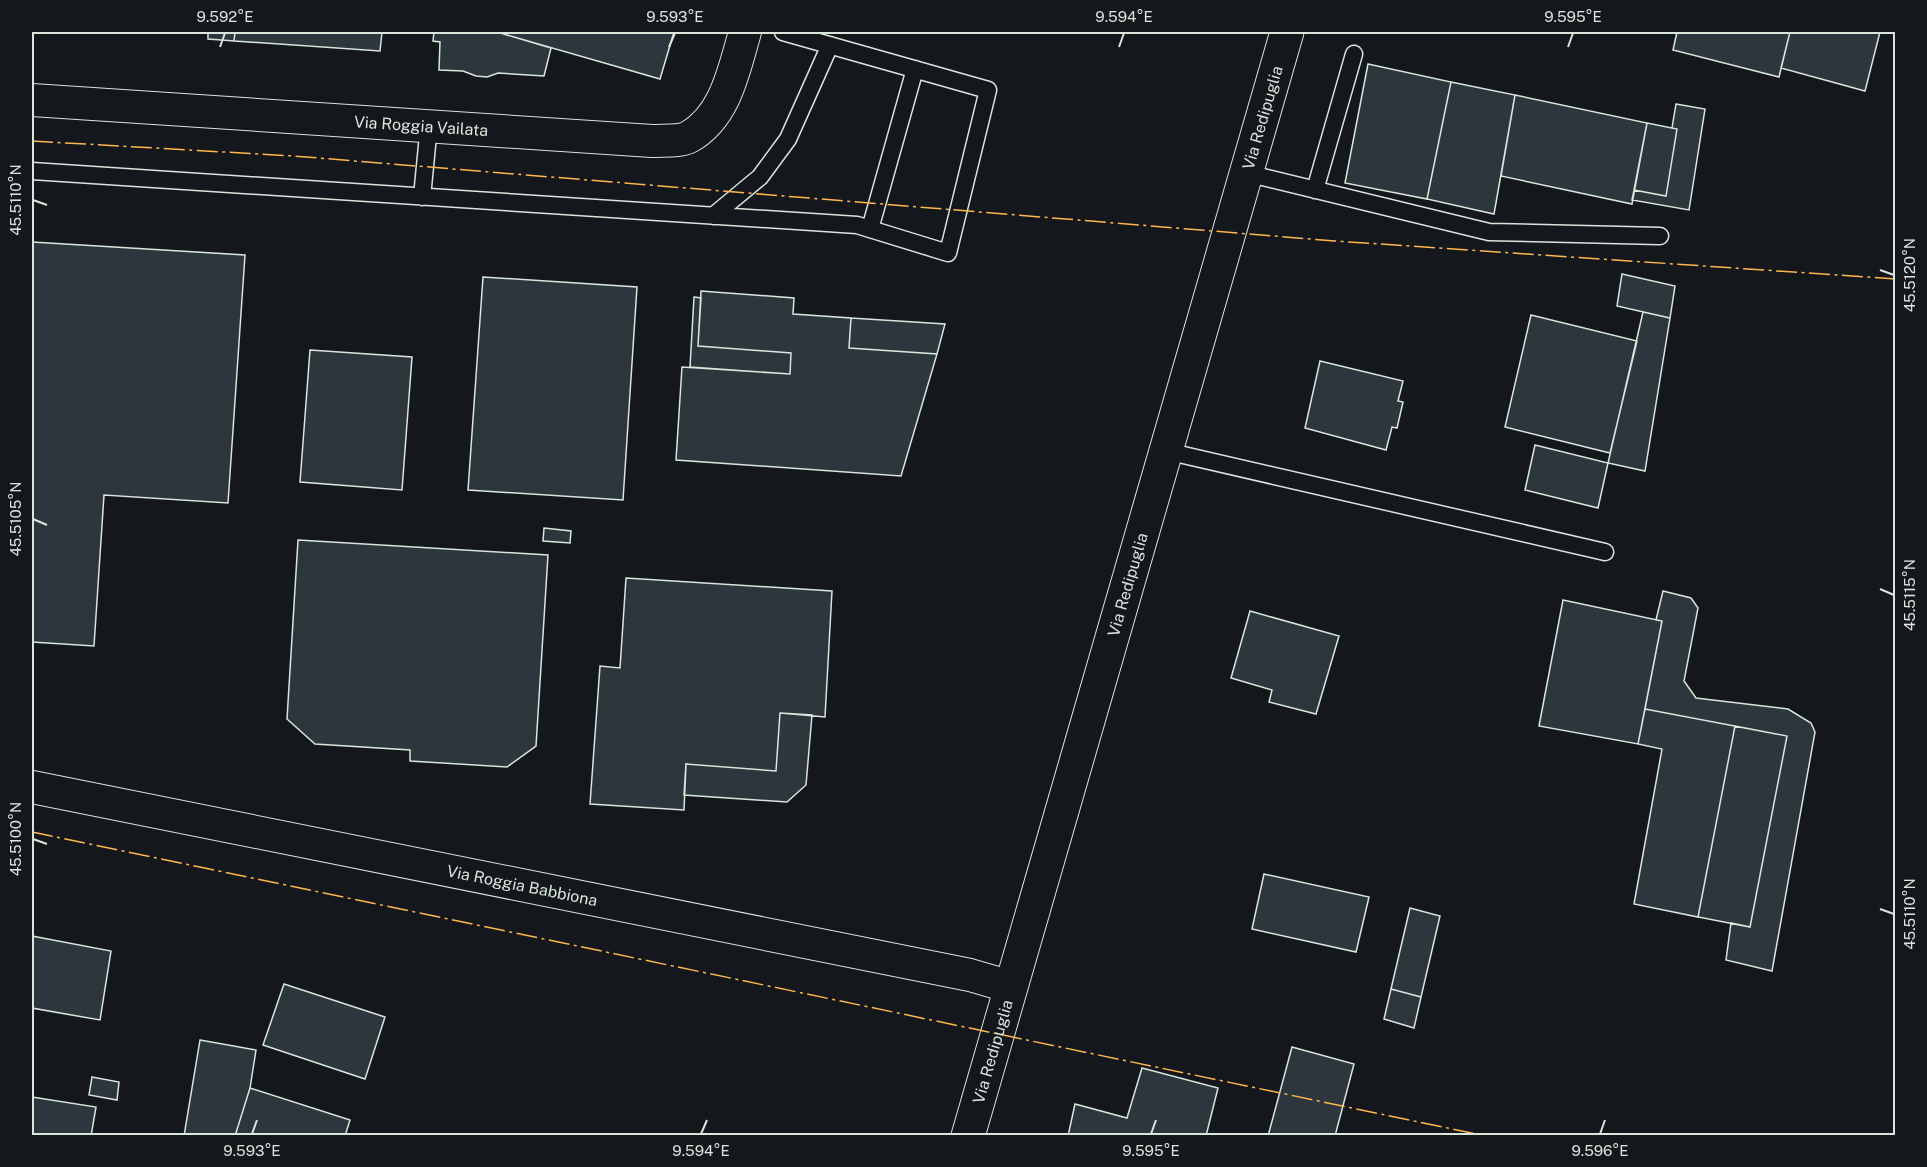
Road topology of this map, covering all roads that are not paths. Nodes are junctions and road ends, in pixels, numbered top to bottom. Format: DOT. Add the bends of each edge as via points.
graph roads {
  1 [pos="745,32"];
  2 [pos="783,32"];
  3 [pos="1287,32"];
  4 [pos="830,45"];
  5 [pos="1354,54"];
  6 [pos="915,69"];
  7 [pos="32,100"];
  8 [pos="429,125"];
  9 [pos="32,171"];
  10 [pos="1246,173"];
  11 [pos="1314,190"];
  12 [pos="422,196"];
  13 [pos="713,216"];
  14 [pos="870,229"];
  15 [pos="1660,237"];
  16 [pos="1166,451"];
  17 [pos="1605,552"];
  18 [pos="32,787"];
  19 [pos="1011,987"];
  20 [pos="968,1136"];
  1 -- 8 [label="street, Via Roggia Vailata" via="729,87 713,117 687,138 652,141"];
  2 -- 4 [label="lane"];
  3 -- 10 [label="street, Via Redipuglia"];
  4 -- 6 [label="lane"];
  4 -- 13 [label="lane" via="788,139 760,177"];
  5 -- 11 [label="lane"];
  6 -- 14 [label="lane"];
  6 -- 14 [label="lane" via="988,90 948,253"];
  7 -- 8 [label="street, Via Roggia Vailata"];
  8 -- 12 [label="lane"];
  9 -- 12 [label="lane"];
  10 -- 11 [label="lane"];
  10 -- 16 [label="street, Via Redipuglia"];
  11 -- 15 [label="lane" via="1489,232"];
  12 -- 13 [label="lane"];
  13 -- 14 [label="lane"];
  16 -- 17 [label="lane"];
  16 -- 19 [label="street, Via Redipuglia"];
  18 -- 19 [label="street, Via Roggia Babbiona" via="970,975"];
  19 -- 20 [label="street, Via Redipuglia"];
}
